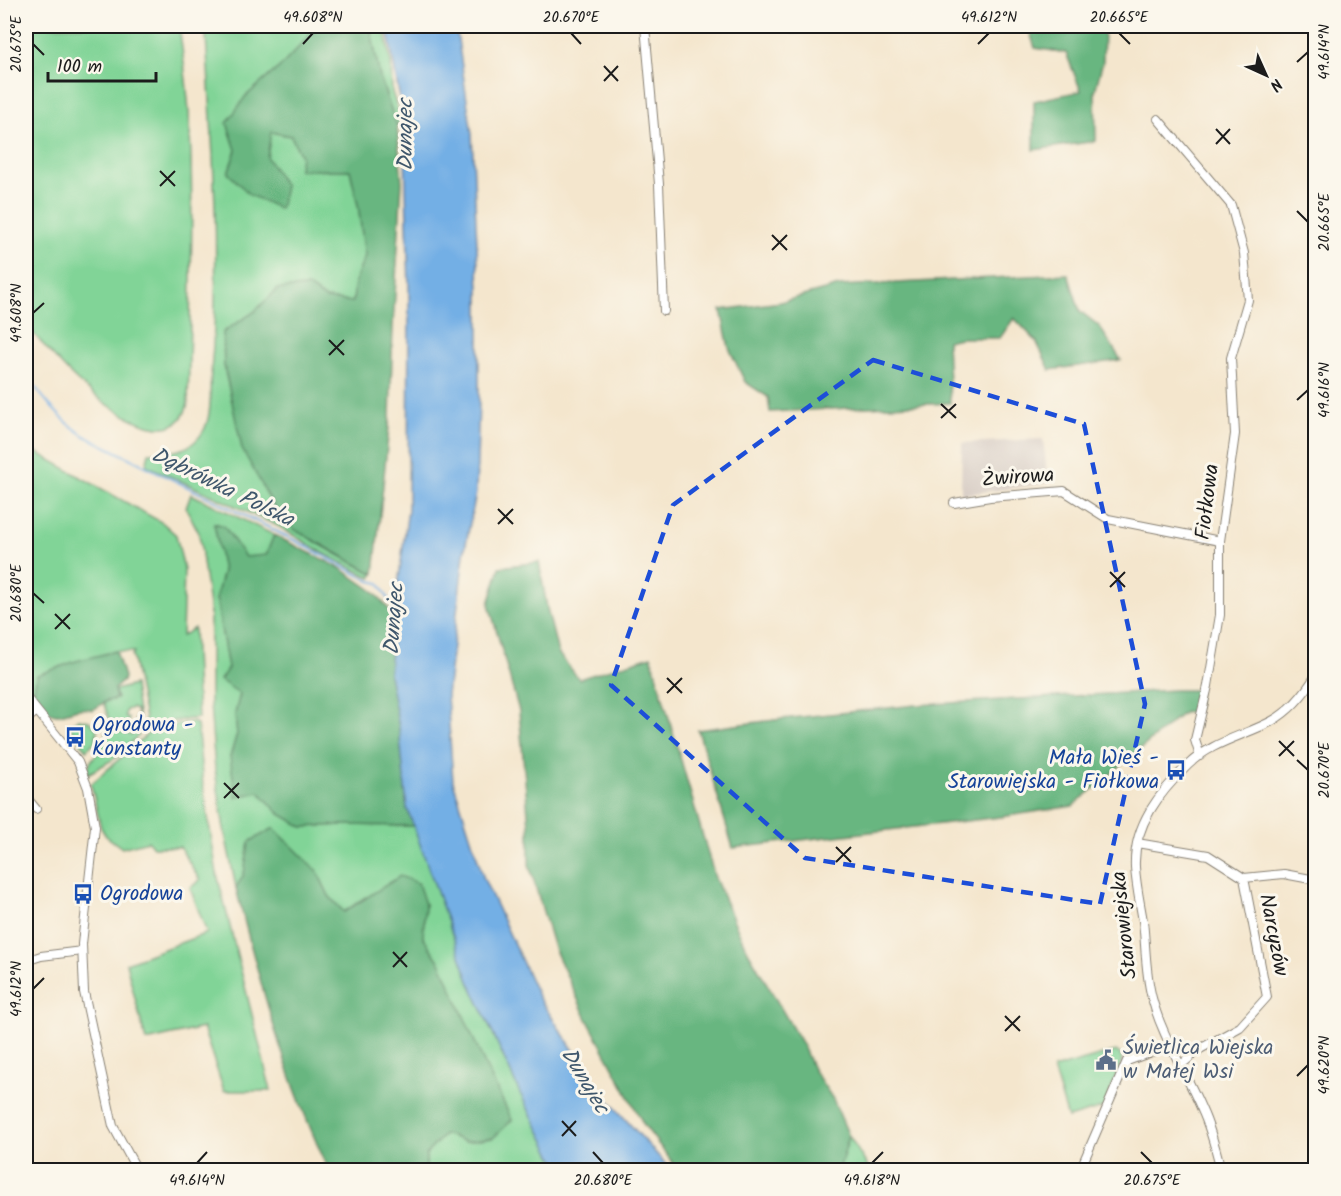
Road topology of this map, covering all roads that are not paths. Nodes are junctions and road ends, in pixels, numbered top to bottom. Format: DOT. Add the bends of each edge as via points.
graph roads {
  1 [pos="645,26"];
  2 [pos="1158,119"];
  3 [pos="663,311"];
  4 [pos="954,503"];
  5 [pos="1220,541"];
  6 [pos="1316,675"];
  7 [pos="26,697"];
  8 [pos="37,711"];
  9 [pos="26,720"];
  10 [pos="1200,756"];
  11 [pos="26,797"];
  12 [pos="36,809"];
  13 [pos="1137,843"];
  14 [pos="1244,878"];
  15 [pos="1316,880"];
  16 [pos="82,951"];
  17 [pos="26,961"];
  18 [pos="1171,1045"];
  19 [pos="1181,1065"];
  20 [pos="137,1170"];
  21 [pos="1080,1170"];
  22 [pos="1221,1170"];
  1 -- 3 [label="street" via="659,184"];
  2 -- 5 [label="street, Fiołkowa" via="1231,205 1244,253 1248,300 1231,358 1235,434"];
  4 -- 5 [label="street, Żwirowa" via="1064,491 1108,519"];
  5 -- 10 [label="street, Fiołkowa" via="1220,615 1195,740"];
  6 -- 10 [label="street, Starowiejska" via="1281,716"];
  7 -- 8 [label="street"];
  8 -- 9 [label="street"];
  8 -- 16 [label="street" via="78,762 92,806 95,827"];
  10 -- 13 [label="street, Starowiejska" via="1174,779 1152,807"];
  11 -- 12 [label="street"];
  13 -- 14 [label="street" via="1208,855"];
  13 -- 18 [label="street, Starowiejska" via="1135,865 1147,974"];
  14 -- 15 [label="street" via="1284,874"];
  14 -- 19 [label="street, Narcyzów" via="1267,998 1240,1027 1200,1049"];
  16 -- 17 [label="street"];
  16 -- 20 [label="street" via="84,992 109,1112"];
  18 -- 19 [label="street, Starowiejska"];
  18 -- 21 [label="street" via="1127,1061"];
  19 -- 22 [label="street, Starowiejska" via="1203,1111"];
}
